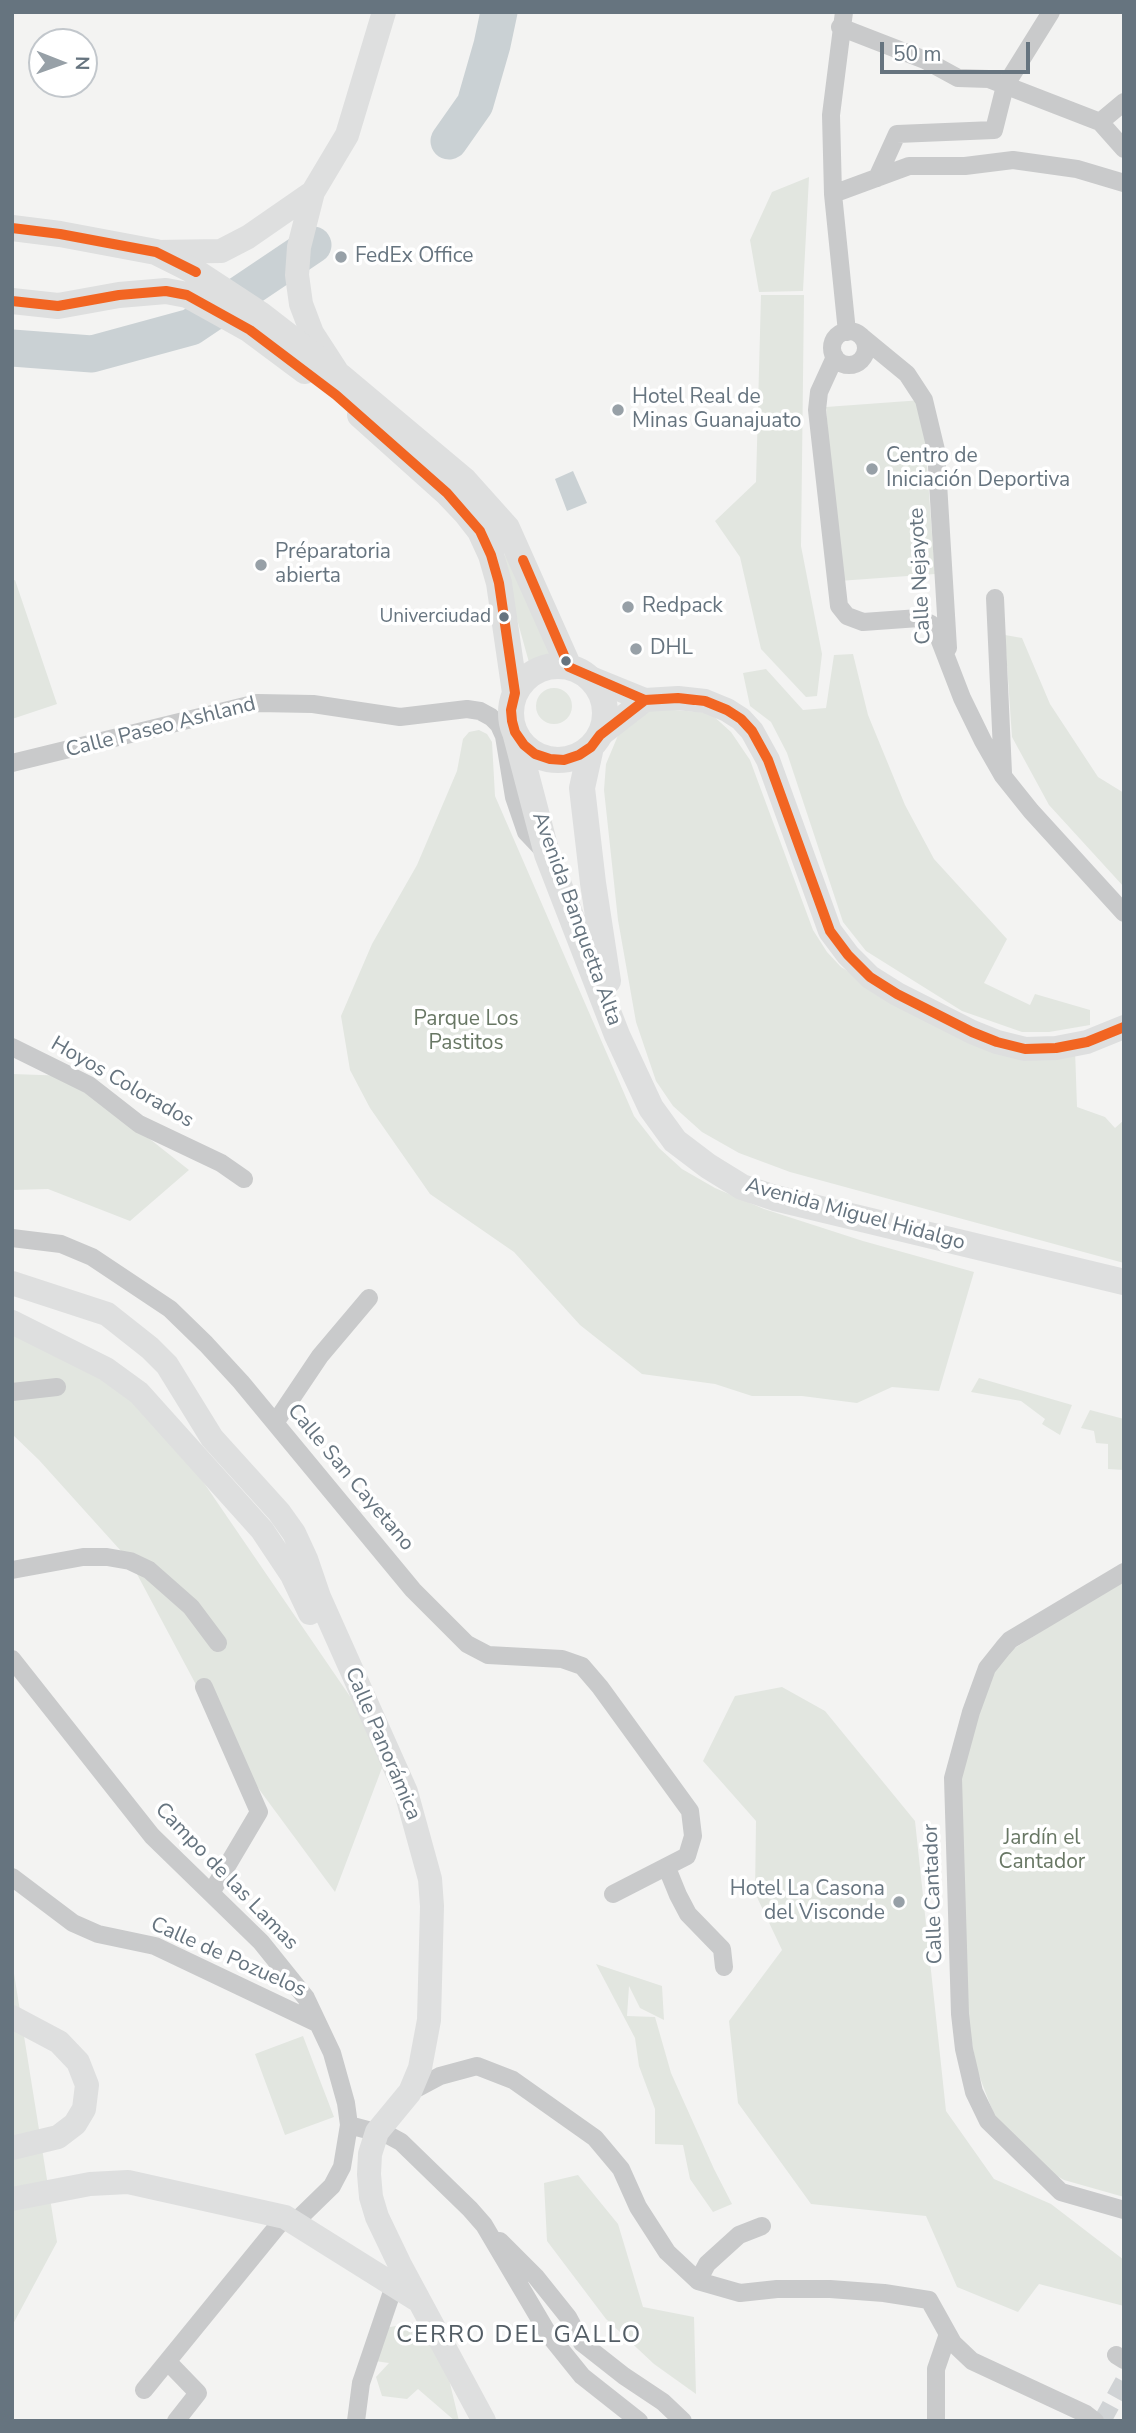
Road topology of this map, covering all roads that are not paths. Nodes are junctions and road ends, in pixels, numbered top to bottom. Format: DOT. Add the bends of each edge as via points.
graph roads {
  1 [pos="384,12"];
  2 [pos="1051,12"];
  3 [pos="842,19"];
  4 [pos="1005,86"];
  5 [pos="1124,102"];
  6 [pos="1100,122"];
  7 [pos="1124,149"];
  8 [pos="877,177"];
  9 [pos="1124,183"];
  10 [pos="313,192"];
  11 [pos="832,194"];
  12 [pos="12,228"];
  13 [pos="156,252"];
  14 [pos="191,283"];
  15 [pos="12,301"];
  16 [pos="255,322"];
  17 [pos="854,334"];
  18 [pos="835,357"];
  19 [pos="340,376"];
  20 [pos="995,598"];
  21 [pos="948,659"];
  22 [pos="580,672"];
  23 [pos="515,693"];
  24 [pos="645,700"];
  25 [pos="515,732"];
  26 [pos="596,741"];
  27 [pos="12,763"];
  28 [pos="1003,776"];
  29 [pos="547,854"];
  30 [pos="1124,913"];
  31 [pos="1124,1027"];
  32 [pos="617,1035"];
  33 [pos="12,1046"];
  34 [pos="244,1179"];
  35 [pos="12,1238"];
  36 [pos="1124,1282"];
  37 [pos="12,1283"];
  38 [pos="369,1298"];
  39 [pos="12,1322"];
  40 [pos="57,1387"];
  41 [pos="12,1392"];
  42 [pos="275,1423"];
  43 [pos="12,1570"];
  44 [pos="1124,1572"];
  45 [pos="218,1643"];
  46 [pos="12,1659"];
  47 [pos="204,1686"];
  48 [pos="667,1868"];
  49 [pos="12,1877"];
  50 [pos="211,1893"];
  51 [pos="613,1895"];
  52 [pos="429,1948"];
  53 [pos="724,1967"];
  54 [pos="12,2017"];
  55 [pos="317,2024"];
  56 [pos="410,2092"];
  57 [pos="349,2125"];
  58 [pos="377,2132"];
  59 [pos="12,2148"];
  60 [pos="12,2199"];
  61 [pos="1124,2210"];
  62 [pos="290,2219"];
  63 [pos="484,2225"];
  64 [pos="762,2226"];
  65 [pos="698,2281"];
  66 [pos="394,2286"];
  67 [pos="419,2301"];
  68 [pos="948,2334"];
  69 [pos="168,2362"];
  70 [pos="144,2390"];
  71 [pos="176,2421"];
  72 [pos="356,2421"];
  73 [pos="484,2421"];
  74 [pos="639,2421"];
  75 [pos="683,2421"];
  76 [pos="936,2421"];
  77 [pos="1095,2421"];
  1 -- 10 [label="street" via="347,135"];
  2 -- 4 [label="street"];
  3 -- 4 [label="street" via="958,78 989,79"];
  3 -- 11 [label="street" via="831,115"];
  4 -- 6 [label="street"];
  4 -- 8 [label="street" via="994,130 897,134"];
  5 -- 6 [label="street"];
  6 -- 7 [label="street"];
  8 -- 9 [label="street" via="909,166 1013,160 1077,169"];
  8 -- 11 [label="street"];
  10 -- 13 [label="street" via="221,251"];
  10 -- 19 [label="street" via="299,247 301,304 312,333"];
  11 -- 17 [label="street"];
  12 -- 13 [label="main road"];
  13 -- 14 [label="main road"];
  14 -- 15 [label="main road" via="166,291 58,306"];
  14 -- 16 [label="main road"];
  16 -- 19 [label="main road"];
  16 -- 23 [label="main road" via="447,493 473,522 491,555 499,583"];
  17 -- 18 [label="street" via="837,336"];
  17 -- 18 [label="street" via="866,347 859,362 849,365"];
  17 -- 21 [label="street, Calle Nejayote" via="907,374 924,400 936,450"];
  18 -- 21 [label="street, Calle Nejayote" via="819,392 817,410 839,606 847,616 863,622 925,620 935,628"];
  19 -- 22 [label="main road" via="464,480 508,528"];
  20 -- 28 [label="street"];
  21 -- 28 [label="street" via="962,698"];
  22 -- 23 [label="main road" via="544,668"];
  22 -- 24 [label="street"];
  22 -- 26 [label="main road" via="600,690 605,705 605,720"];
  23 -- 25 [label="main road" via="511,710"];
  24 -- 26 [label="street"];
  24 -- 31 [label="street" via="705,701 741,719 752,730 768,760 830,931 870,977 972,1032 1026,1049 1087,1042"];
  25 -- 26 [label="main road" via="535,754 550,759 579,755"];
  25 -- 29 [label="main road, Avenida Banquetta Alta"];
  26 -- 32 [label="main road, Avenida Banquetta Alta" via="582,788"];
  27 -- 29 [label="street, Calle Paseo Ashland" via="257,703 313,704 400,717 480,711 491,717 504,736 514,797 526,832"];
  28 -- 30 [label="street"];
  29 -- 32 [label="main road, Avenida Banquetta Alta"];
  32 -- 36 [label="main road, Avenida Miguel Hidalgo" via="651,1108 676,1141 742,1187"];
  33 -- 34 [label="street, Hoyos Colorados" via="89,1085 139,1124 221,1163"];
  35 -- 42 [label="street, Calle San Cayetano" via="61,1244 92,1257 170,1309"];
  37 -- 52 [label="street, Calle Panorámica" via="107,1314 150,1348 167,1365 212,1438 294,1533 406,1792 430,1879"];
  38 -- 42 [label="street" via="320,1356"];
  39 -- 52 [label="street, Calle Panorámica" via="106,1369 139,1392 278,1552 396,1811"];
  40 -- 41 [label="street"];
  42 -- 48 [label="street, Calle San Cayetano" via="413,1590 467,1644 488,1655 562,1659 582,1666 690,1811 693,1836 687,1856"];
  43 -- 45 [label="street" via="83,1557 130,1560 183,1600"];
  44 -- 61 [label="street, Calle Cantador" via="1003,1648 987,1668 953,1778 960,2014 974,2092 988,2121 1061,2192"];
  46 -- 50 [label="street, Campo de las Lamas" via="152,1836"];
  47 -- 50 [label="street" via="259,1812"];
  48 -- 51 [label="street"];
  48 -- 53 [label="street" via="688,1914 722,1949"];
  49 -- 55 [label="street, Calle de Pozuelos" via="73,1923 98,1934 155,1946"];
  50 -- 55 [label="street, Campo de las Lamas" via="261,1942 306,1998"];
  52 -- 56 [label="street" via="429,2020 420,2068"];
  54 -- 59 [label="street" via="59,2042 78,2062 87,2084 84,2109 75,2124 58,2137"];
  55 -- 57 [label="street, Campo de las Lamas" via="340,2078"];
  56 -- 58 [label="street"];
  56 -- 65 [label="street" via="440,2076 477,2066 513,2080 595,2138 621,2169 638,2207 667,2252"];
  57 -- 58 [label="street"];
  57 -- 62 [label="street" via="344,2158 332,2186"];
  58 -- 63 [label="street" via="401,2142"];
  58 -- 67 [label="street" via="370,2154 371,2197"];
  60 -- 62 [label="street" via="90,2183 128,2182"];
  62 -- 66 [label="street"];
  62 -- 69 [label="street"];
  63 -- 74 [label="street" via="549,2335 582,2376"];
  63 -- 75 [label="street" via="536,2277 582,2343"];
  64 -- 65 [label="street" via="739,2235 707,2264"];
  65 -- 68 [label="street" via="740,2293 830,2289 929,2300"];
  66 -- 67 [label="street"];
  66 -- 72 [label="street" via="361,2383"];
  67 -- 73 [label="street"];
  68 -- 76 [label="street" via="936,2369"];
  68 -- 77 [label="street" via="972,2361"];
  69 -- 70 [label="street"];
  69 -- 71 [label="street" via="198,2393"];
}
